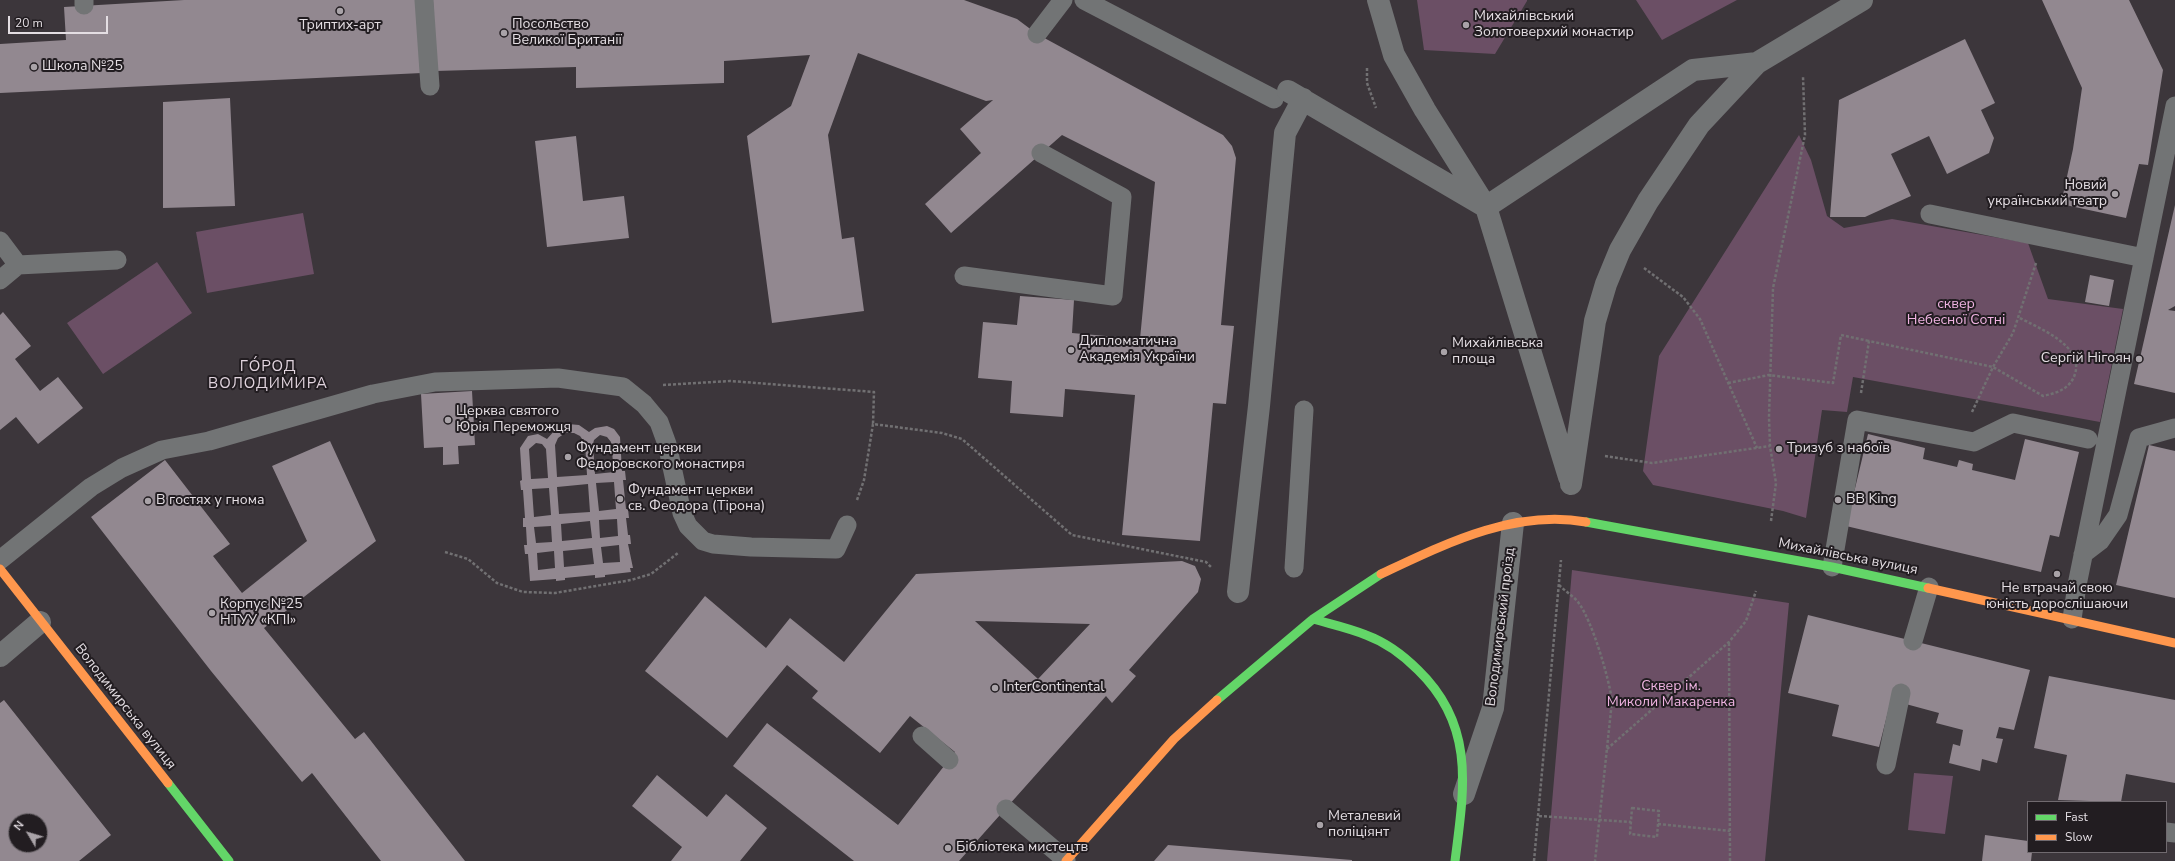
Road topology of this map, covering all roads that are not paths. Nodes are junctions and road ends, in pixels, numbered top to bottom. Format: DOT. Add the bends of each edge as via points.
graph roads {
  1 [pos="424,0"];
  2 [pos="1063,0"];
  3 [pos="1084,0"];
  4 [pos="1378,0"];
  5 [pos="1862,0"];
  6 [pos="1037,34"];
  7 [pos="1757,63"];
  8 [pos="430,86"];
  9 [pos="1288,96"];
  10 [pos="2175,106"];
  11 [pos="2172,138"];
  12 [pos="1041,153"];
  13 [pos="1486,207"];
  14 [pos="1930,214"];
  15 [pos="0,241"];
  16 [pos="2144,258"];
  17 [pos="116,260"];
  18 [pos="18,265"];
  19 [pos="964,276"];
  20 [pos="0,280"];
  21 [pos="1304,410"];
  22 [pos="2175,428"];
  23 [pos="2088,439"];
  24 [pos="1513,523"];
  25 [pos="847,525"];
  26 [pos="2083,554"];
  27 [pos="0,560"];
  28 [pos="1832,567"];
  29 [pos="1294,568"];
  30 [pos="0,570"];
  31 [pos="1930,587"];
  32 [pos="1238,592"];
  33 [pos="1313,618"];
  34 [pos="2072,619"];
  35 [pos="40,622"];
  36 [pos="1913,641"];
  37 [pos="2175,643"];
  38 [pos="0,656"];
  39 [pos="1901,693"];
  40 [pos="922,736"];
  41 [pos="949,760"];
  42 [pos="1886,765"];
  43 [pos="1462,799"];
  44 [pos="1006,808"];
  45 [pos="229,861"];
  46 [pos="1066,861"];
  47 [pos="1456,861"];
  1 -- 8 [label="lane"];
  2 -- 6 [label="lane"];
  3 -- 9 [label="lane"];
  4 -- 13 [label="street" via="1394,55"];
  5 -- 7 [label="street"];
  7 -- 13 [label="street" via="1693,70"];
  7 -- 13 [label="street" via="1699,125 1648,201 1620,250 1595,320 1571,484"];
  9 -- 13 [label="street"];
  9 -- 32 [label="street" via="1259,406"];
  10 -- 11 [label="lane"];
  11 -- 16 [label="lane"];
  12 -- 19 [label="lane" via="1122,197 1113,296"];
  14 -- 16 [label="lane"];
  15 -- 18 [label="lane"];
  16 -- 26 [label="lane"];
  17 -- 18 [label="lane"];
  18 -- 20 [label="lane"];
  21 -- 29 [label="lane"];
  22 -- 26 [label="lane" via="2139,438 2118,515 2100,541"];
  23 -- 28 [label="lane" via="2013,423 1974,442 1857,420"];
  24 -- 28 [label="main road, Михайлівська вулиця" via="1567,519"];
  24 -- 33 [label="main road" via="1451,541 1379,575"];
  24 -- 43 [label="street, Володимирський проїзд" via="1492,708"];
  25 -- 27 [label="lane" via="836,549 713,544 696,536 682,513 667,444 659,422 644,404 623,387 558,378 435,382 373,394 216,439 162,450 122,468 91,487"];
  26 -- 34 [label="lane"];
  28 -- 31 [label="main road, Михайлівська вулиця"];
  30 -- 35 [label="main road, Володимирська вулиця"];
  31 -- 34 [label="main road, Михайлівська вулиця"];
  31 -- 36 [label="lane"];
  33 -- 43 [label="main road, Володимирський проїзд" via="1367,635 1380,642 1405,656 1433,684 1450,710 1462,753"];
  33 -- 46 [label="main road" via="1174,739"];
  34 -- 37 [label="main road, Михайлівська вулиця"];
  35 -- 38 [label="street"];
  35 -- 45 [label="main road, Володимирська вулиця"];
  39 -- 42 [label="lane"];
  40 -- 41 [label="lane"];
  43 -- 47 [label="main road, Володимирський проїзд"];
  44 -- 46 [label="lane"];
}
